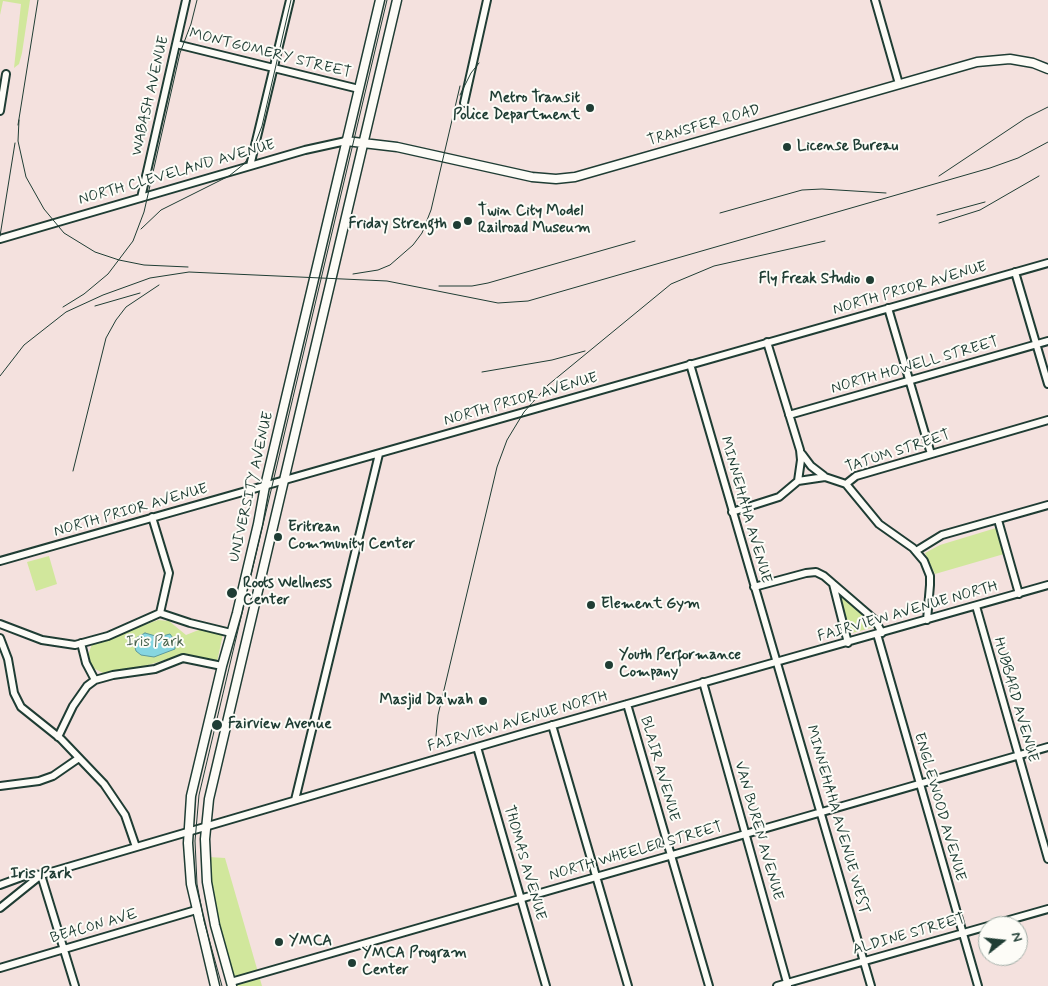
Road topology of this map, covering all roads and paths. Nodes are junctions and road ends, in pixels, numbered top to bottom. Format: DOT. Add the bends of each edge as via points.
graph roads {
  1 [pos="186,0"];
  2 [pos="290,0"];
  3 [pos="380,0"];
  4 [pos="398,0"];
  5 [pos="487,0"];
  6 [pos="875,0"];
  7 [pos="176,44"];
  8 [pos="274,68"];
  9 [pos="1048,69"];
  10 [pos="6,74"];
  11 [pos="899,84"];
  12 [pos="359,88"];
  13 [pos="464,103"];
  14 [pos="0,111"];
  15 [pos="346,141"];
  16 [pos="364,143"];
  17 [pos="250,166"];
  18 [pos="141,198"];
  19 [pos="0,239"];
  20 [pos="1048,263"];
  21 [pos="1015,272"];
  22 [pos="888,308"];
  23 [pos="1048,341"];
  24 [pos="767,342"];
  25 [pos="1036,344"];
  26 [pos="690,364"];
  27 [pos="909,381"];
  28 [pos="1048,384"];
  29 [pos="789,415"];
  30 [pos="1048,420"];
  31 [pos="800,450"];
  32 [pos="379,454"];
  33 [pos="931,454"];
  34 [pos="825,477"];
  35 [pos="283,481"];
  36 [pos="798,481"];
  37 [pos="846,484"];
  38 [pos="265,486"];
  39 [pos="1048,505"];
  40 [pos="732,512"];
  41 [pos="152,518"];
  42 [pos="998,520"];
  43 [pos="916,551"];
  44 [pos="0,561"];
  45 [pos="832,584"];
  46 [pos="1048,586"];
  47 [pos="754,587"];
  48 [pos="1020,594"];
  49 [pos="976,606"];
  50 [pos="160,613"];
  51 [pos="927,620"];
  52 [pos="0,624"];
  53 [pos="13,630"];
  54 [pos="231,633"];
  55 [pos="879,634"];
  56 [pos="1,641"];
  57 [pos="848,643"];
  58 [pos="81,644"];
  59 [pos="777,662"];
  60 [pos="222,666"];
  61 [pos="96,680"];
  62 [pos="703,682"];
  63 [pos="627,704"];
  64 [pos="552,725"];
  65 [pos="58,737"];
  66 [pos="477,747"];
  67 [pos="1048,747"];
  68 [pos="1018,755"];
  69 [pos="78,758"];
  70 [pos="919,783"];
  71 [pos="0,786"];
  72 [pos="296,800"];
  73 [pos="821,811"];
  74 [pos="206,828"];
  75 [pos="188,832"];
  76 [pos="745,834"];
  77 [pos="136,847"];
  78 [pos="671,855"];
  79 [pos="1048,859"];
  80 [pos="42,875"];
  81 [pos="596,877"];
  82 [pos="0,885"];
  83 [pos="521,898"];
  84 [pos="2,905"];
  85 [pos="1048,909"];
  86 [pos="196,910"];
  87 [pos="962,933"];
  88 [pos="64,949"];
  89 [pos="864,960"];
  90 [pos="0,968"];
  91 [pos="232,984"];
  92 [pos="788,985"];
  93 [pos="75,986"];
  94 [pos="215,986"];
  95 [pos="546,986"];
  96 [pos="628,986"];
  97 [pos="709,986"];
  98 [pos="778,986"];
  99 [pos="871,986"];
  100 [pos="978,986"];
  1 -- 7 [label="street, WABASH AVENUE"];
  2 -- 8 [label="street"];
  3 -- 12 [label="main road, UNIVERSITY AVENUE"];
  4 -- 16 [label="main road, UNIVERSITY AVENUE"];
  5 -- 13 [label="street"];
  6 -- 11 [label="street"];
  7 -- 8 [label="street, MONTGOMERY STREET"];
  7 -- 18 [label="street, WABASH AVENUE"];
  8 -- 12 [label="street, MONTGOMERY STREET"];
  8 -- 17 [label="street"];
  9 -- 11 [label="main road, TRANSFER ROAD" via="1022,60 988,60"];
  10 -- 14 [label="street"];
  11 -- 16 [label="main road, TRANSFER ROAD" via="584,174 556,179"];
  12 -- 15 [label="main road, UNIVERSITY AVENUE"];
  15 -- 16 [label="main road, NORTH CLEVELAND AVENUE"];
  15 -- 17 [label="street, NORTH CLEVELAND AVENUE"];
  15 -- 38 [label="main road, UNIVERSITY AVENUE"];
  16 -- 35 [label="main road, UNIVERSITY AVENUE"];
  17 -- 18 [label="street, NORTH CLEVELAND AVENUE"];
  18 -- 19 [label="street, NORTH CLEVELAND AVENUE"];
  20 -- 21 [label="street, NORTH PRIOR AVENUE"];
  21 -- 22 [label="street, NORTH PRIOR AVENUE"];
  21 -- 25 [label="street"];
  22 -- 24 [label="street, NORTH PRIOR AVENUE"];
  22 -- 27 [label="street"];
  23 -- 25 [label="street, NORTH HOWELL STREET"];
  24 -- 26 [label="street, NORTH PRIOR AVENUE"];
  24 -- 29 [label="street"];
  25 -- 27 [label="street, NORTH HOWELL STREET"];
  25 -- 28 [label="street"];
  26 -- 32 [label="street, NORTH PRIOR AVENUE"];
  26 -- 40 [label="street, MINNEHAHA AVENUE"];
  27 -- 29 [label="street, NORTH HOWELL STREET"];
  27 -- 33 [label="street"];
  29 -- 31 [label="street"];
  30 -- 33 [label="street, TATUM STREET"];
  31 -- 34 [label="street" via="811,466"];
  31 -- 36 [label="street"];
  32 -- 35 [label="street, NORTH PRIOR AVENUE"];
  32 -- 72 [label="street"];
  33 -- 37 [label="street, TATUM STREET" via="856,476"];
  34 -- 36 [label="street, TATUM STREET"];
  34 -- 37 [label="street, TATUM STREET"];
  35 -- 38 [label="street, NORTH PRIOR AVENUE"];
  35 -- 74 [label="main road, UNIVERSITY AVENUE" via="207,806"];
  36 -- 40 [label="street" via="773,500"];
  37 -- 43 [label="street" via="879,524"];
  38 -- 41 [label="street, NORTH PRIOR AVENUE"];
  38 -- 54 [label="main road, UNIVERSITY AVENUE"];
  39 -- 42 [label="street"];
  40 -- 47 [label="street, MINNEHAHA AVENUE"];
  41 -- 44 [label="street, NORTH PRIOR AVENUE"];
  41 -- 50 [label="street" via="169,573"];
  42 -- 43 [label="street" via="942,535"];
  42 -- 48 [label="street"];
  43 -- 51 [label="street" via="930,576"];
  45 -- 47 [label="street, ENGLEWOOD AVENUE" via="821,574 812,572"];
  45 -- 55 [label="street, ENGLEWOOD AVENUE" via="875,620"];
  45 -- 57 [label="street"];
  46 -- 48 [label="street, FAIRVIEW AVENUE NORTH"];
  47 -- 59 [label="street, MINNEHAHA AVENUE"];
  48 -- 49 [label="street, FAIRVIEW AVENUE NORTH"];
  49 -- 51 [label="street, FAIRVIEW AVENUE NORTH"];
  49 -- 68 [label="street, HUBBARD AVENUE"];
  50 -- 54 [label="street"];
  50 -- 58 [label="street"];
  51 -- 55 [label="street, FAIRVIEW AVENUE NORTH"];
  52 -- 53 [label="street"];
  53 -- 56 [label="street"];
  53 -- 58 [label="street" via="50,642"];
  54 -- 60 [label="main road, UNIVERSITY AVENUE"];
  55 -- 57 [label="street, FAIRVIEW AVENUE NORTH"];
  55 -- 70 [label="street, ENGLEWOOD AVENUE"];
  56 -- 65 [label="street" via="14,693 21,707"];
  57 -- 59 [label="street, FAIRVIEW AVENUE NORTH"];
  58 -- 61 [label="street" via="86,663"];
  59 -- 62 [label="street, FAIRVIEW AVENUE NORTH"];
  59 -- 73 [label="street, MINNEHAHA AVENUE WEST"];
  60 -- 61 [label="street" via="183,658 155,669"];
  60 -- 75 [label="main road, UNIVERSITY AVENUE" via="193,788"];
  61 -- 65 [label="street" via="73,706"];
  62 -- 63 [label="street, FAIRVIEW AVENUE NORTH"];
  62 -- 76 [label="street, VAN BUREN AVENUE"];
  63 -- 64 [label="street, FAIRVIEW AVENUE NORTH"];
  63 -- 78 [label="street, BLAIR AVENUE"];
  64 -- 66 [label="street, FAIRVIEW AVENUE NORTH"];
  64 -- 81 [label="street"];
  65 -- 69 [label="street"];
  66 -- 72 [label="street, FAIRVIEW AVENUE NORTH"];
  66 -- 83 [label="street, THOMAS AVENUE"];
  67 -- 68 [label="street, NORTH WHEELER STREET"];
  68 -- 70 [label="street, NORTH WHEELER STREET"];
  68 -- 79 [label="street, HUBBARD AVENUE"];
  69 -- 71 [label="street" via="53,776"];
  69 -- 77 [label="street" via="112,795 127,821"];
  70 -- 73 [label="street, NORTH WHEELER STREET"];
  70 -- 87 [label="street, ENGLEWOOD AVENUE"];
  72 -- 74 [label="street, FAIRVIEW AVENUE NORTH"];
  73 -- 76 [label="street, NORTH WHEELER STREET"];
  73 -- 89 [label="street, MINNEHAHA AVENUE WEST"];
  74 -- 75 [label="street, FAIRVIEW AVENUE NORTH"];
  74 -- 91 [label="main road, UNIVERSITY AVENUE" via="209,894"];
  75 -- 77 [label="street, FAIRVIEW AVENUE NORTH"];
  75 -- 86 [label="main road, UNIVERSITY AVENUE"];
  76 -- 78 [label="street, NORTH WHEELER STREET"];
  76 -- 92 [label="street, VAN BUREN AVENUE"];
  77 -- 80 [label="street, FAIRVIEW AVENUE NORTH"];
  78 -- 81 [label="street, NORTH WHEELER STREET"];
  78 -- 97 [label="street, BLAIR AVENUE"];
  80 -- 82 [label="street" via="30,874"];
  80 -- 84 [label="street, FAIRVIEW AVENUE NORTH"];
  80 -- 88 [label="street"];
  81 -- 83 [label="street, NORTH WHEELER STREET"];
  81 -- 96 [label="street"];
  83 -- 91 [label="street, NORTH WHEELER STREET"];
  83 -- 95 [label="street, THOMAS AVENUE"];
  85 -- 87 [label="street, ALDINE STREET"];
  86 -- 88 [label="street, BEACON AVE"];
  86 -- 94 [label="main road, UNIVERSITY AVENUE"];
  87 -- 89 [label="street, ALDINE STREET"];
  87 -- 100 [label="street, ENGLEWOOD AVENUE"];
  88 -- 90 [label="street, BEACON AVE"];
  88 -- 93 [label="street"];
  89 -- 92 [label="street, ALDINE STREET"];
  89 -- 99 [label="street, MINNEHAHA AVENUE WEST"];
  92 -- 98 [label="street, ALDINE STREET"];
}
